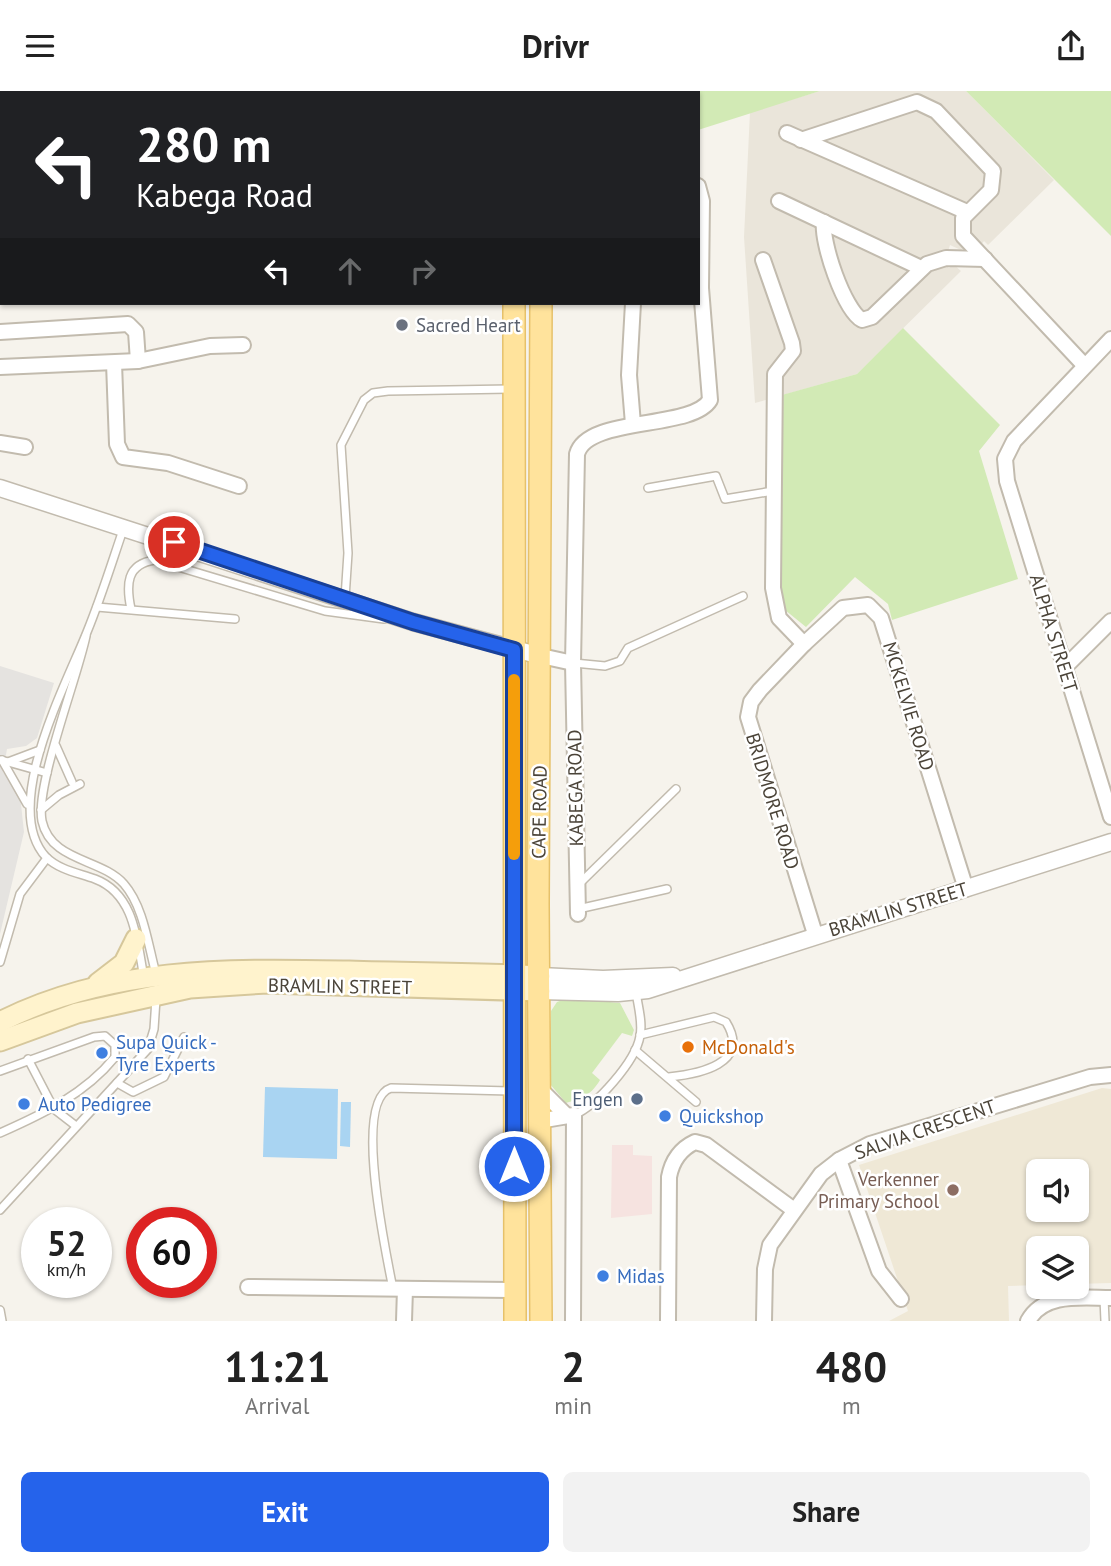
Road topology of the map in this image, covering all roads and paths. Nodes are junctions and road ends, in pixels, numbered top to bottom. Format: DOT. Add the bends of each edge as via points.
graph roads {
  1 [pos="700,194"];
  2 [pos="779,201"];
  3 [pos="967,212"];
  4 [pos="824,222"];
  5 [pos="763,260"];
  6 [pos="985,260"];
  7 [pos="921,268"];
  8 [pos="700,275"];
  9 [pos="700,275"];
  10 [pos="514,305"];
  11 [pos="541,305"];
  12 [pos="633,305"];
  13 [pos="0,332"];
  14 [pos="1111,339"];
  15 [pos="243,345"];
  16 [pos="138,361"];
  17 [pos="114,363"];
  18 [pos="1084,365"];
  19 [pos="0,367"];
  20 [pos="514,389"];
  21 [pos="633,425"];
  22 [pos="0,443"];
  23 [pos="25,447"];
  24 [pos="239,486"];
  25 [pos="0,488"];
  26 [pos="648,488"];
  27 [pos="774,491"];
  28 [pos="125,526"];
  29 [pos="743,596"];
  30 [pos="345,599"];
  31 [pos="97,607"];
  32 [pos="131,609"];
  33 [pos="235,619"];
  34 [pos="1111,621"];
  35 [pos="413,622"];
  36 [pos="86,636"];
  37 [pos="804,644"];
  38 [pos="514,650"];
  39 [pos="541,656"];
  40 [pos="573,663"];
  41 [pos="1065,667"];
  42 [pos="56,745"];
  43 [pos="40,750"];
  44 [pos="3,761"];
  45 [pos="33,770"];
  46 [pos="47,773"];
  47 [pos="676,789"];
  48 [pos="29,807"];
  49 [pos="41,810"];
  50 [pos="1111,817"];
  51 [pos="1111,842"];
  52 [pos="47,858"];
  53 [pos="577,885"];
  54 [pos="667,889"];
  55 [pos="966,889"];
  56 [pos="578,912"];
  57 [pos="815,934"];
  58 [pos="136,939"];
  59 [pos="0,963"];
  60 [pos="515,982"];
  61 [pos="540,984"];
  62 [pos="634,985"];
  63 [pos="88,989"];
  64 [pos="152,990"];
  65 [pos="0,1022"];
  66 [pos="640,1035"];
  67 [pos="184,1037"];
  68 [pos="0,1041"];
  69 [pos="635,1049"];
  70 [pos="28,1059"];
  71 [pos="0,1071"];
  72 [pos="1111,1075"];
  73 [pos="669,1077"];
  74 [pos="117,1083"];
  75 [pos="539,1088"];
  76 [pos="514,1091"];
  77 [pos="696,1102"];
  78 [pos="54,1109"];
  79 [pos="569,1114"];
  80 [pos="539,1121"];
  81 [pos="76,1126"];
  82 [pos="0,1133"];
  83 [pos="839,1160"];
  84 [pos="0,1210"];
  85 [pos="794,1210"];
  86 [pos="248,1287"];
  87 [pos="399,1289"];
  88 [pos="514,1290"];
  89 [pos="1108,1298"];
  90 [pos="901,1299"];
  91 [pos="0,1310"];
  92 [pos="1030,1317"];
  93 [pos="2,1321"];
  94 [pos="404,1321"];
  95 [pos="515,1321"];
  96 [pos="541,1321"];
  97 [pos="573,1321"];
  98 [pos="668,1321"];
  99 [pos="764,1321"];
  100 [pos="1105,1321"];
  1 -- 9 [label="street"];
  2 -- 4 [label="street"];
  3 -- 3 [label="street" via="794,137 911,103 926,103 993,171 991,190"];
  3 -- 6 [label="street" via="961,232"];
  4 -- 7 [label="street"];
  4 -- 7 [label="street" via="826,251 858,318 872,317"];
  5 -- 27 [label="street" via="793,351 775,374"];
  6 -- 7 [label="street" via="946,258"];
  6 -- 18 [label="street"];
  8 -- 21 [label="street" via="710,400 693,412"];
  10 -- 20 [label="main road, CAPE ROAD"];
  11 -- 39 [label="main road, CAPE ROAD"];
  12 -- 21 [label="street" via="629,375"];
  13 -- 16 [label="street" via="128,324 136,332"];
  14 -- 18 [label="street"];
  15 -- 16 [label="street"];
  16 -- 17 [label="street"];
  17 -- 19 [label="street"];
  17 -- 24 [label="street" via="117,444 123,457 168,463"];
  18 -- 41 [label="street, ALPHA STREET" via="1005,459 1007,481"];
  20 -- 30 [label="lane" via="388,391 364,400 341,445 348,553"];
  20 -- 38 [label="main road, CAPE ROAD"];
  21 -- 40 [label="street, KABEGA ROAD" via="590,439 580,445 577,454"];
  22 -- 23 [label="street"];
  25 -- 28 [label="street"];
  26 -- 27 [label="lane" via="716,476 725,499"];
  27 -- 37 [label="street" via="775,605 788,630"];
  28 -- 30 [label="street"];
  28 -- 31 [label="lane"];
  29 -- 40 [label="lane" via="628,648 620,661 605,666"];
  30 -- 35 [label="street"];
  31 -- 32 [label="lane"];
  31 -- 36 [label="lane"];
  32 -- 33 [label="lane"];
  32 -- 35 [label="lane" via="129,576 138,565 155,560 341,615"];
  34 -- 41 [label="street"];
  35 -- 38 [label="street"];
  36 -- 42 [label="lane"];
  36 -- 43 [label="lane" via="68,670"];
  37 -- 55 [label="street, MCKELVIE ROAD" via="843,608 862,604 877,610"];
  37 -- 57 [label="street, BRIDMORE ROAD" via="760,690 748,716"];
  38 -- 39 [label="street"];
  38 -- 60 [label="main road, CAPE ROAD"];
  39 -- 40 [label="street"];
  39 -- 61 [label="main road, CAPE ROAD"];
  40 -- 53 [label="street, KABEGA ROAD"];
  41 -- 50 [label="street, ALPHA STREET"];
  42 -- 46 [label="lane"];
  42 -- 49 [label="lane" via="76,783"];
  43 -- 44 [label="lane"];
  43 -- 45 [label="lane"];
  44 -- 45 [label="lane"];
  44 -- 48 [label="lane"];
  45 -- 46 [label="lane"];
  45 -- 48 [label="lane"];
  46 -- 49 [label="lane"];
  47 -- 53 [label="lane"];
  48 -- 52 [label="lane" via="31,832"];
  49 -- 64 [label="lane" via="48,836 59,848 123,883 139,910"];
  51 -- 55 [label="street, BRAMLIN STREET"];
  52 -- 58 [label="lane" via="114,889 125,902"];
  52 -- 59 [label="lane" via="20,894"];
  53 -- 56 [label="street, KABEGA ROAD"];
  54 -- 56 [label="lane"];
  55 -- 57 [label="street, BRAMLIN STREET"];
  57 -- 62 [label="street, BRAMLIN STREET" via="664,985"];
  58 -- 63 [label="main road" via="124,964"];
  58 -- 64 [label="lane"];
  60 -- 61 [label="main road, BRAMLIN STREET"];
  60 -- 64 [label="main road, BRAMLIN STREET" via="267,969"];
  60 -- 76 [label="main road, CAPE ROAD"];
  61 -- 62 [label="street, BRAMLIN STREET"];
  61 -- 75 [label="main road, CAPE ROAD"];
  62 -- 66 [label="lane"];
  63 -- 64 [label="main road, BRAMLIN STREET"];
  63 -- 65 [label="main road, BRAMLIN STREET"];
  64 -- 68 [label="main road, BRAMLIN STREET"];
  64 -- 74 [label="lane" via="154,1029 148,1049"];
  66 -- 69 [label="lane"];
  66 -- 73 [label="lane" via="714,1017 726,1022 733,1046 723,1062 707,1071"];
  67 -- 74 [label="lane" via="161,1080 134,1092"];
  69 -- 73 [label="lane"];
  69 -- 79 [label="lane" via="586,1110"];
  70 -- 71 [label="lane"];
  70 -- 78 [label="lane"];
  70 -- 78 [label="lane" via="94,1037 105,1036 115,1045 116,1057 105,1070"];
  72 -- 83 [label="street, SALVIA CRESCENT" via="1083,1079 870,1144"];
  73 -- 77 [label="lane"];
  74 -- 81 [label="lane"];
  75 -- 79 [label="street"];
  75 -- 80 [label="main road, CAPE ROAD"];
  76 -- 87 [label="lane" via="391,1088 382,1092 376,1125 375,1194"];
  76 -- 88 [label="main road, CAPE ROAD"];
  78 -- 81 [label="lane"];
  78 -- 82 [label="lane"];
  79 -- 80 [label="street"];
  79 -- 97 [label="street"];
  80 -- 96 [label="main road, CAPE ROAD"];
  81 -- 84 [label="lane"];
  83 -- 85 [label="street, SALVIA CRESCENT" via="821,1174"];
  83 -- 90 [label="street" via="879,1271"];
  85 -- 98 [label="street" via="706,1145 695,1142 683,1149 673,1161 669,1177"];
  85 -- 99 [label="street, SALVIA CRESCENT" via="766,1255"];
  86 -- 87 [label="street"];
  87 -- 88 [label="street"];
  87 -- 94 [label="street"];
  88 -- 95 [label="main road, CAPE ROAD"];
  89 -- 92 [label="street" via="1059,1300 1043,1304"];
  89 -- 100 [label="lane"];
  91 -- 93 [label="lane"];
}
